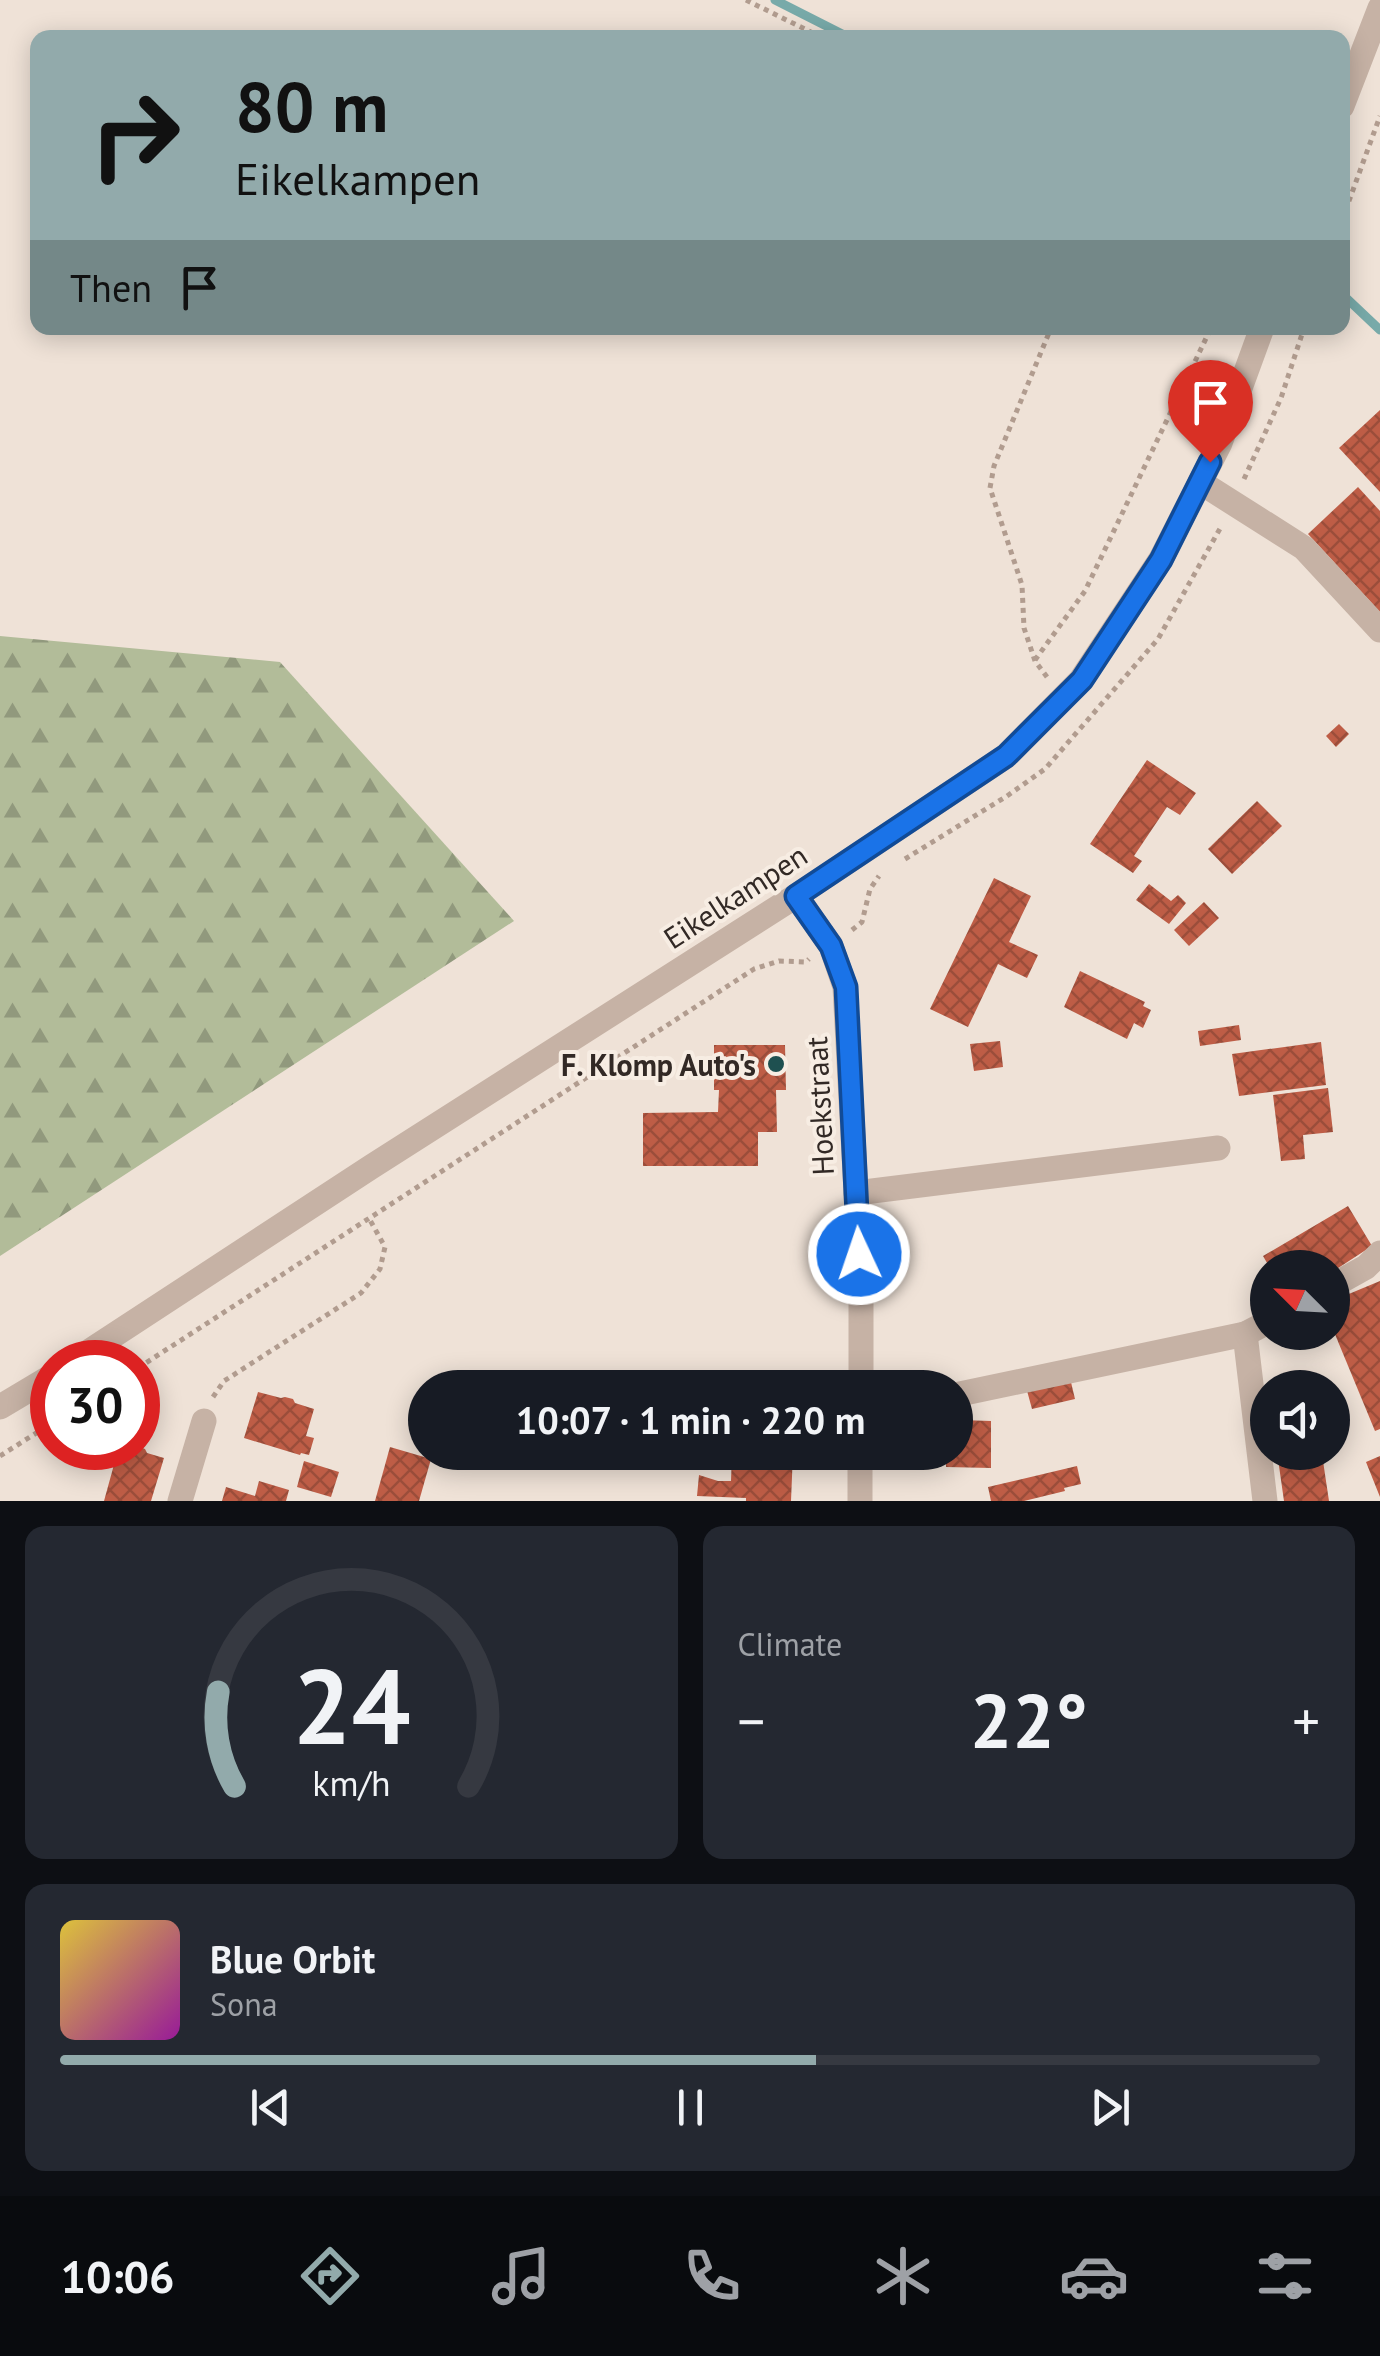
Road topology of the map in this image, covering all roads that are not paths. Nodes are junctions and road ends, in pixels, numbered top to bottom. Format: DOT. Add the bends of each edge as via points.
graph roads {
  1 [pos="1380,8"];
  2 [pos="1350,85"];
  3 [pos="1259,335"];
  4 [pos="1200,482"];
  5 [pos="1380,630"];
  6 [pos="796,896"];
  7 [pos="1218,1148"];
  8 [pos="856,1193"];
  9 [pos="1380,1253"];
  10 [pos="1350,1275"];
  11 [pos="1250,1329"];
  12 [pos="107,1340"];
  13 [pos="1257,1350"];
  14 [pos="860,1370"];
  15 [pos="30,1389"];
  16 [pos="973,1390"];
  17 [pos="0,1407"];
  18 [pos="204,1421"];
  19 [pos="860,1470"];
  20 [pos="180,1501"];
  21 [pos="860,1501"];
  22 [pos="1266,1501"];
  1 -- 2 [label="street"];
  3 -- 4 [label="street, Eikelkampen"];
  4 -- 5 [label="street" via="1304,548"];
  4 -- 6 [label="street, Eikelkampen" via="1161,560 1082,680 1006,756"];
  6 -- 8 [label="street, Hoekstraat" via="831,946 846,987"];
  6 -- 12 [label="street, Eikelkampen"];
  7 -- 8 [label="street"];
  8 -- 14 [label="street, Hoekstraat"];
  9 -- 10 [label="street"];
  11 -- 16 [label="street"];
  13 -- 22 [label="street"];
  15 -- 17 [label="street"];
  18 -- 20 [label="street"];
  19 -- 21 [label="street"];
}
